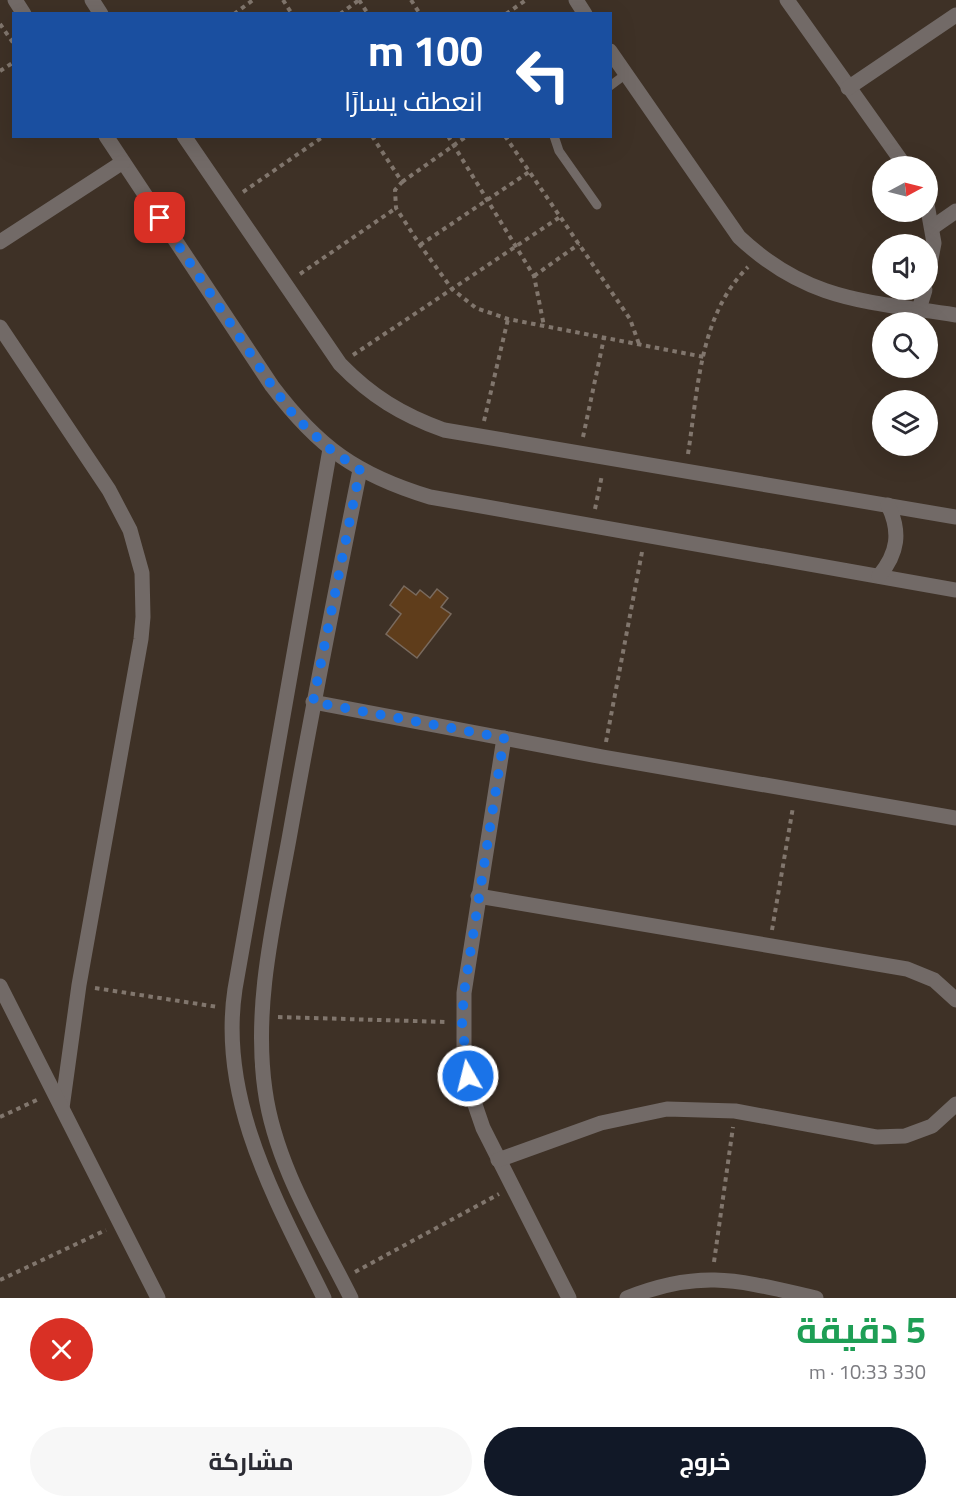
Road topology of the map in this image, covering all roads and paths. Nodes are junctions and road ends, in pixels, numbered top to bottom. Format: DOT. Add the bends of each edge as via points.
graph roads {
  1 [pos="253,0"];
  2 [pos="359,0"];
  3 [pos="526,0"];
  4 [pos="787,0"];
  5 [pos="237,12"];
  6 [pos="343,12"];
  7 [pos="509,12"];
  8 [pos="956,15"];
  9 [pos="0,24"];
  10 [pos="12,41"];
  11 [pos="612,54"];
  12 [pos="626,74"];
  13 [pos="612,84"];
  14 [pos="848,88"];
  15 [pos="107,138"];
  16 [pos="185,138"];
  17 [pos="321,138"];
  18 [pos="373,138"];
  19 [pos="449,138"];
  20 [pos="464,138"];
  21 [pos="506,138"];
  22 [pos="555,138"];
  23 [pos="454,146"];
  24 [pos="898,156"];
  25 [pos="123,162"];
  26 [pos="529,172"];
  27 [pos="402,182"];
  28 [pos="488,199"];
  29 [pos="228,201"];
  30 [pos="597,205"];
  31 [pos="396,208"];
  32 [pos="956,212"];
  33 [pos="560,217"];
  34 [pos="932,222"];
  35 [pos="933,227"];
  36 [pos="933,234"];
  37 [pos="0,242"];
  38 [pos="579,244"];
  39 [pos="420,245"];
  40 [pos="518,245"];
  41 [pos="759,256"];
  42 [pos="534,276"];
  43 [pos="285,285"];
  44 [pos="452,289"];
  45 [pos="922,300"];
  46 [pos="920,309"];
  47 [pos="956,315"];
  48 [pos="508,319"];
  49 [pos="544,326"];
  50 [pos="0,327"];
  51 [pos="604,338"];
  52 [pos="639,344"];
  53 [pos="704,357"];
  54 [pos="340,364"];
  55 [pos="481,436"];
  56 [pos="330,449"];
  57 [pos="580,452"];
  58 [pos="605,457"];
  59 [pos="685,469"];
  60 [pos="360,470"];
  61 [pos="888,505"];
  62 [pos="956,517"];
  63 [pos="592,525"];
  64 [pos="646,534"];
  65 [pos="879,576"];
  66 [pos="956,590"];
  67 [pos="313,702"];
  68 [pos="504,738"];
  69 [pos="603,757"];
  70 [pos="796,791"];
  71 [pos="956,818"];
  72 [pos="478,896"];
  73 [pos="770,946"];
  74 [pos="80,985"];
  75 [pos="0,986"];
  76 [pos="956,1000"];
  77 [pos="232,1009"];
  78 [pos="262,1017"];
  79 [pos="462,1022"];
  80 [pos="54,1092"];
  81 [pos="956,1104"];
  82 [pos="62,1108"];
  83 [pos="735,1111"];
  84 [pos="0,1117"];
  85 [pos="498,1160"];
  86 [pos="512,1187"];
  87 [pos="120,1223"];
  88 [pos="712,1278"];
  89 [pos="0,1280"];
  90 [pos="342,1280"];
  91 [pos="158,1298"];
  92 [pos="324,1298"];
  93 [pos="351,1298"];
  94 [pos="569,1298"];
  95 [pos="627,1298"];
  96 [pos="816,1298"];
  1 -- 5 [label="path"];
  2 -- 6 [label="path"];
  3 -- 7 [label="path"];
  4 -- 14 [label="street"];
  8 -- 14 [label="street"];
  9 -- 10 [label="path"];
  11 -- 12 [label="street"];
  12 -- 13 [label="lane"];
  12 -- 41 [label="street" via="739,237"];
  14 -- 24 [label="street"];
  15 -- 25 [label="street"];
  16 -- 29 [label="street"];
  17 -- 29 [label="path"];
  18 -- 27 [label="path"];
  19 -- 23 [label="path"];
  20 -- 23 [label="path"];
  21 -- 26 [label="path"];
  22 -- 30 [label="lane" via="559,152"];
  23 -- 27 [label="path"];
  23 -- 28 [label="path"];
  25 -- 37 [label="street"];
  25 -- 56 [label="street" via="272,386 296,418"];
  26 -- 28 [label="path"];
  26 -- 33 [label="path"];
  27 -- 31 [label="path" via="395,190"];
  28 -- 39 [label="path"];
  28 -- 40 [label="path"];
  29 -- 43 [label="street"];
  31 -- 39 [label="path"];
  31 -- 43 [label="path"];
  32 -- 35 [label="street"];
  33 -- 38 [label="path"];
  33 -- 40 [label="path"];
  34 -- 35 [label="street"];
  35 -- 36 [label="street"];
  38 -- 42 [label="path"];
  38 -- 52 [label="path" via="630,319"];
  39 -- 44 [label="path"];
  40 -- 42 [label="path"];
  40 -- 44 [label="path"];
  41 -- 46 [label="street" via="797,280 830,293"];
  41 -- 53 [label="path" via="735,282 717,312"];
  42 -- 49 [label="path"];
  43 -- 54 [label="street"];
  44 -- 48 [label="path" via="476,308"];
  44 -- 54 [label="path"];
  45 -- 46 [label="street"];
  46 -- 47 [label="street"];
  48 -- 49 [label="path"];
  48 -- 55 [label="path"];
  49 -- 51 [label="path"];
  50 -- 74 [label="street" via="121,510 142,573 141,639"];
  51 -- 52 [label="path"];
  51 -- 57 [label="path"];
  52 -- 53 [label="path"];
  53 -- 59 [label="path"];
  54 -- 55 [label="street" via="387,405 415,420"];
  55 -- 57 [label="street"];
  56 -- 60 [label="street"];
  56 -- 77 [label="street"];
  57 -- 58 [label="street"];
  58 -- 59 [label="street"];
  58 -- 63 [label="path"];
  59 -- 61 [label="street"];
  60 -- 63 [label="street" via="430,497"];
  60 -- 67 [label="street"];
  61 -- 62 [label="street"];
  61 -- 65 [label="street" via="895,519 895,550"];
  63 -- 64 [label="street"];
  64 -- 65 [label="street"];
  64 -- 69 [label="path"];
  65 -- 66 [label="street"];
  67 -- 68 [label="street"];
  67 -- 78 [label="street" via="266,969"];
  68 -- 69 [label="street"];
  68 -- 72 [label="street"];
  69 -- 70 [label="street"];
  70 -- 71 [label="street"];
  70 -- 73 [label="path"];
  72 -- 73 [label="street"];
  72 -- 79 [label="street"];
  73 -- 76 [label="street" via="907,969 934,980"];
  74 -- 77 [label="path"];
  74 -- 82 [label="street"];
  75 -- 80 [label="street"];
  77 -- 92 [label="street" via="236,1077 255,1149"];
  78 -- 79 [label="path"];
  78 -- 90 [label="street" via="264,1082 273,1127 284,1162"];
  79 -- 85 [label="street" via="471,1093"];
  80 -- 82 [label="street"];
  80 -- 84 [label="path"];
  81 -- 83 [label="street" via="932,1126 905,1136 876,1137"];
  82 -- 87 [label="street"];
  83 -- 85 [label="street" via="701,1108 634,1114"];
  83 -- 88 [label="path"];
  85 -- 86 [label="street"];
  86 -- 90 [label="path"];
  86 -- 94 [label="street"];
  87 -- 89 [label="path"];
  87 -- 91 [label="street"];
  88 -- 95 [label="street" via="665,1284"];
  88 -- 96 [label="street" via="734,1279"];
  90 -- 93 [label="street"];
}
